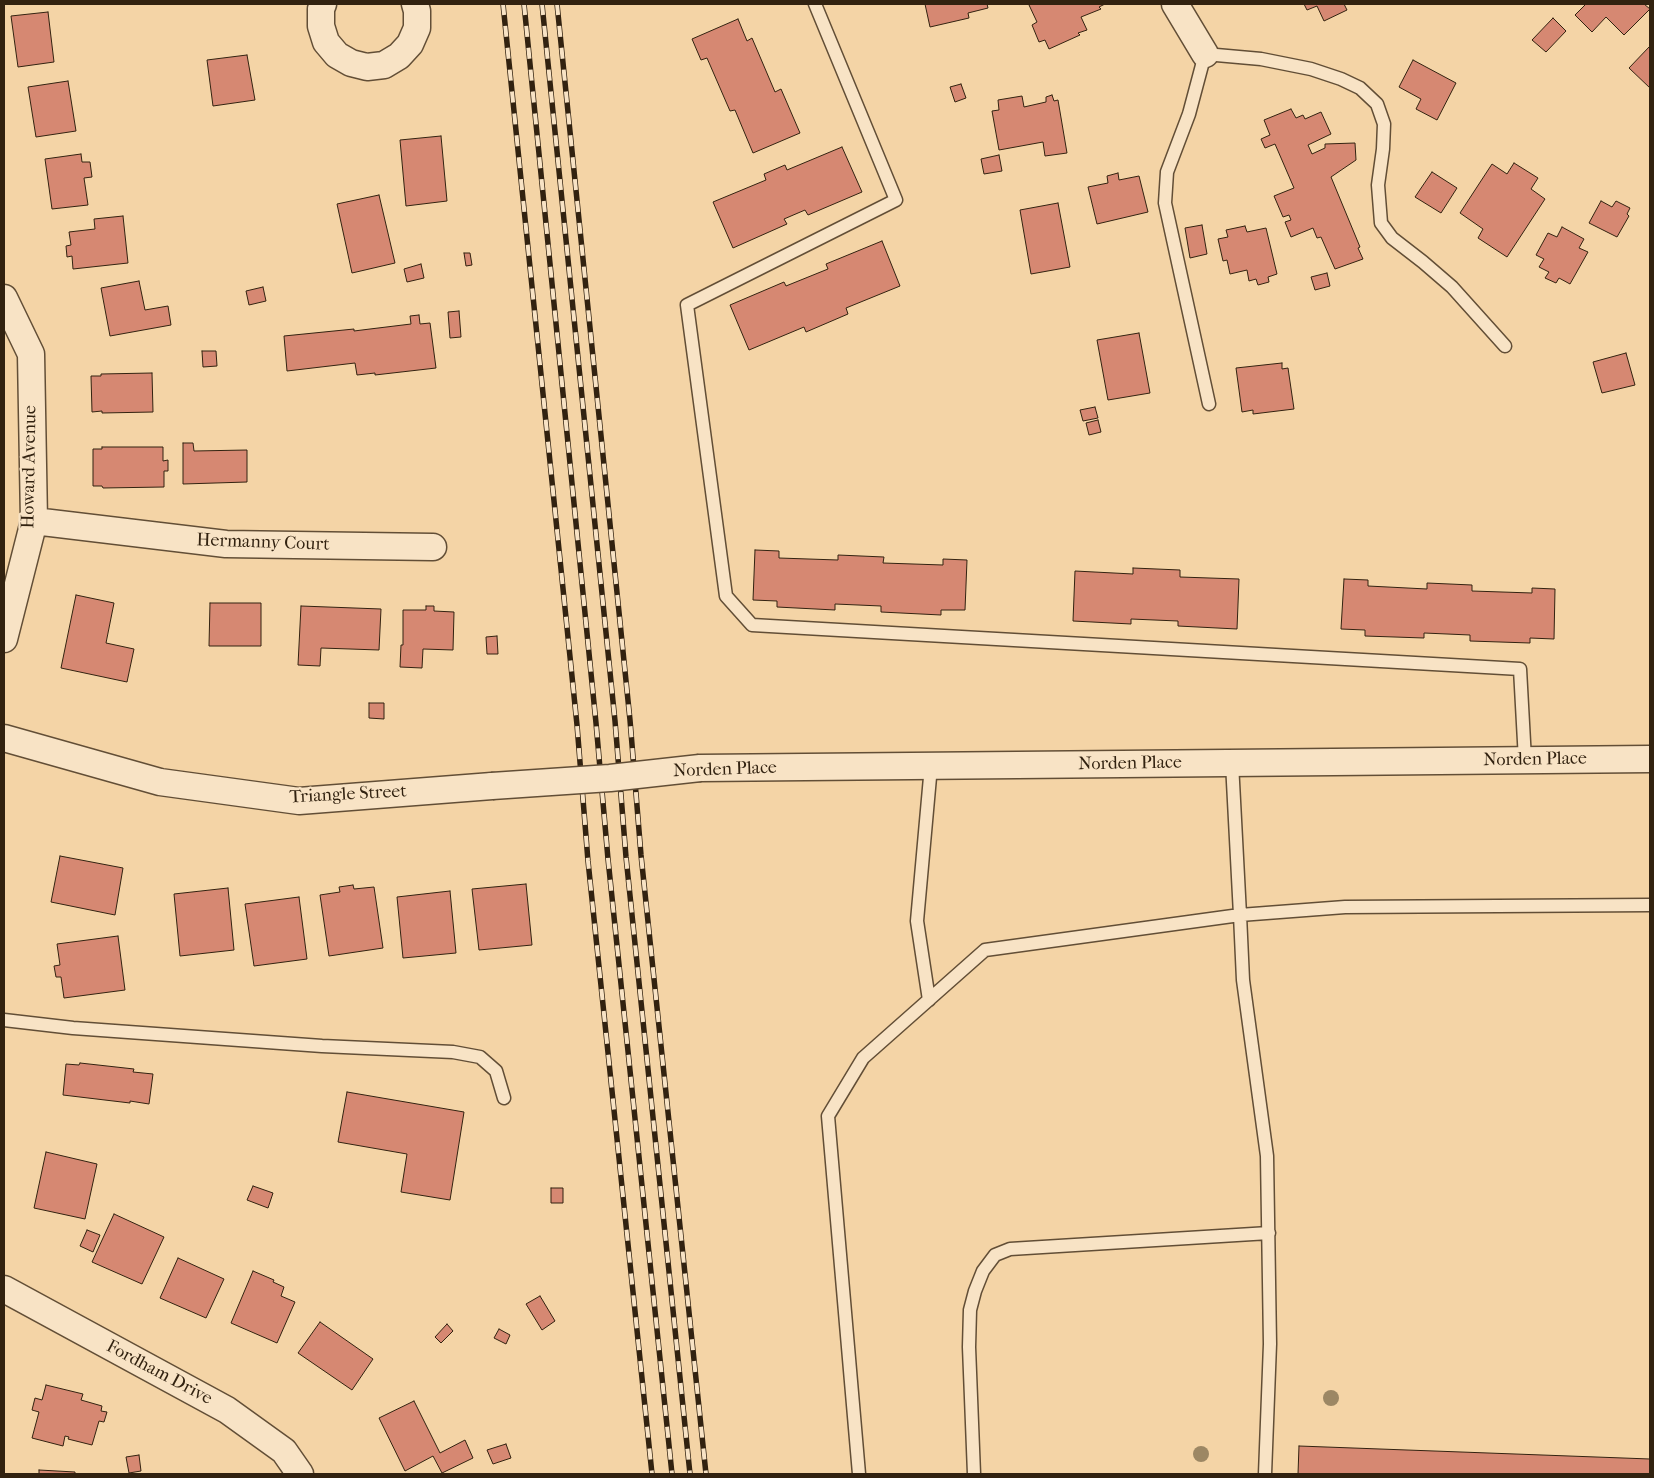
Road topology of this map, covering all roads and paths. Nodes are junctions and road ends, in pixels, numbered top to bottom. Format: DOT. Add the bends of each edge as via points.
graph roads {
  1 [pos="323,4"];
  2 [pos="415,4"];
  3 [pos="815,4"];
  4 [pos="1175,4"];
  5 [pos="1205,54"];
  6 [pos="4,298"];
  7 [pos="1505,346"];
  8 [pos="1209,404"];
  9 [pos="34,521"];
  10 [pos="433,547"];
  11 [pos="4,639"];
  12 [pos="4,738"];
  13 [pos="1650,759"];
  14 [pos="1526,760"];
  15 [pos="1232,763"];
  16 [pos="931,766"];
  17 [pos="610,778"];
  18 [pos="1650,905"];
  19 [pos="1240,915"];
  20 [pos="929,1000"];
  21 [pos="4,1020"];
  22 [pos="504,1098"];
  23 [pos="1269,1233"];
  24 [pos="4,1289"];
  25 [pos="300,1474"];
  26 [pos="859,1474"];
  27 [pos="974,1474"];
  28 [pos="1265,1474"];
  1 -- 2 [label="street" via="321,26 326,42 351,64 367,67 384,64 399,56 410,44 417,28"];
  3 -- 14 [label="lane" via="896,200 687,305 726,596 752,625 1520,669"];
  4 -- 5 [label="street"];
  5 -- 7 [label="lane" via="1261,59 1311,70 1360,88 1378,104 1384,124 1378,185 1381,223 1392,238 1452,287"];
  5 -- 8 [label="lane" via="1189,114 1167,172 1165,203"];
  6 -- 9 [label="street, Howard Avenue" via="31,354"];
  9 -- 10 [label="street, Hermanny Court" via="226,544"];
  9 -- 11 [label="street, Howard Avenue"];
  12 -- 17 [label="street, Triangle Street, bridge" via="160,782 299,800"];
  13 -- 14 [label="street, Norden Place"];
  14 -- 15 [label="street, Norden Place"];
  15 -- 16 [label="street, Norden Place"];
  15 -- 19 [label="lane"];
  16 -- 17 [label="street, Norden Place, bridge" via="700,768"];
  16 -- 20 [label="lane" via="917,921"];
  18 -- 19 [label="lane" via="1345,908"];
  19 -- 20 [label="lane" via="985,950"];
  19 -- 23 [label="lane" via="1243,980 1267,1156"];
  20 -- 26 [label="lane" via="863,1058 828,1116"];
  21 -- 22 [label="lane" via="322,1046 454,1052 480,1057 496,1071"];
  23 -- 27 [label="lane" via="1010,1249 995,1255 983,1271 970,1310"];
  23 -- 28 [label="lane" via="1270,1344"];
  24 -- 25 [label="street, Fordham Drive" via="227,1410 284,1451"];
}
